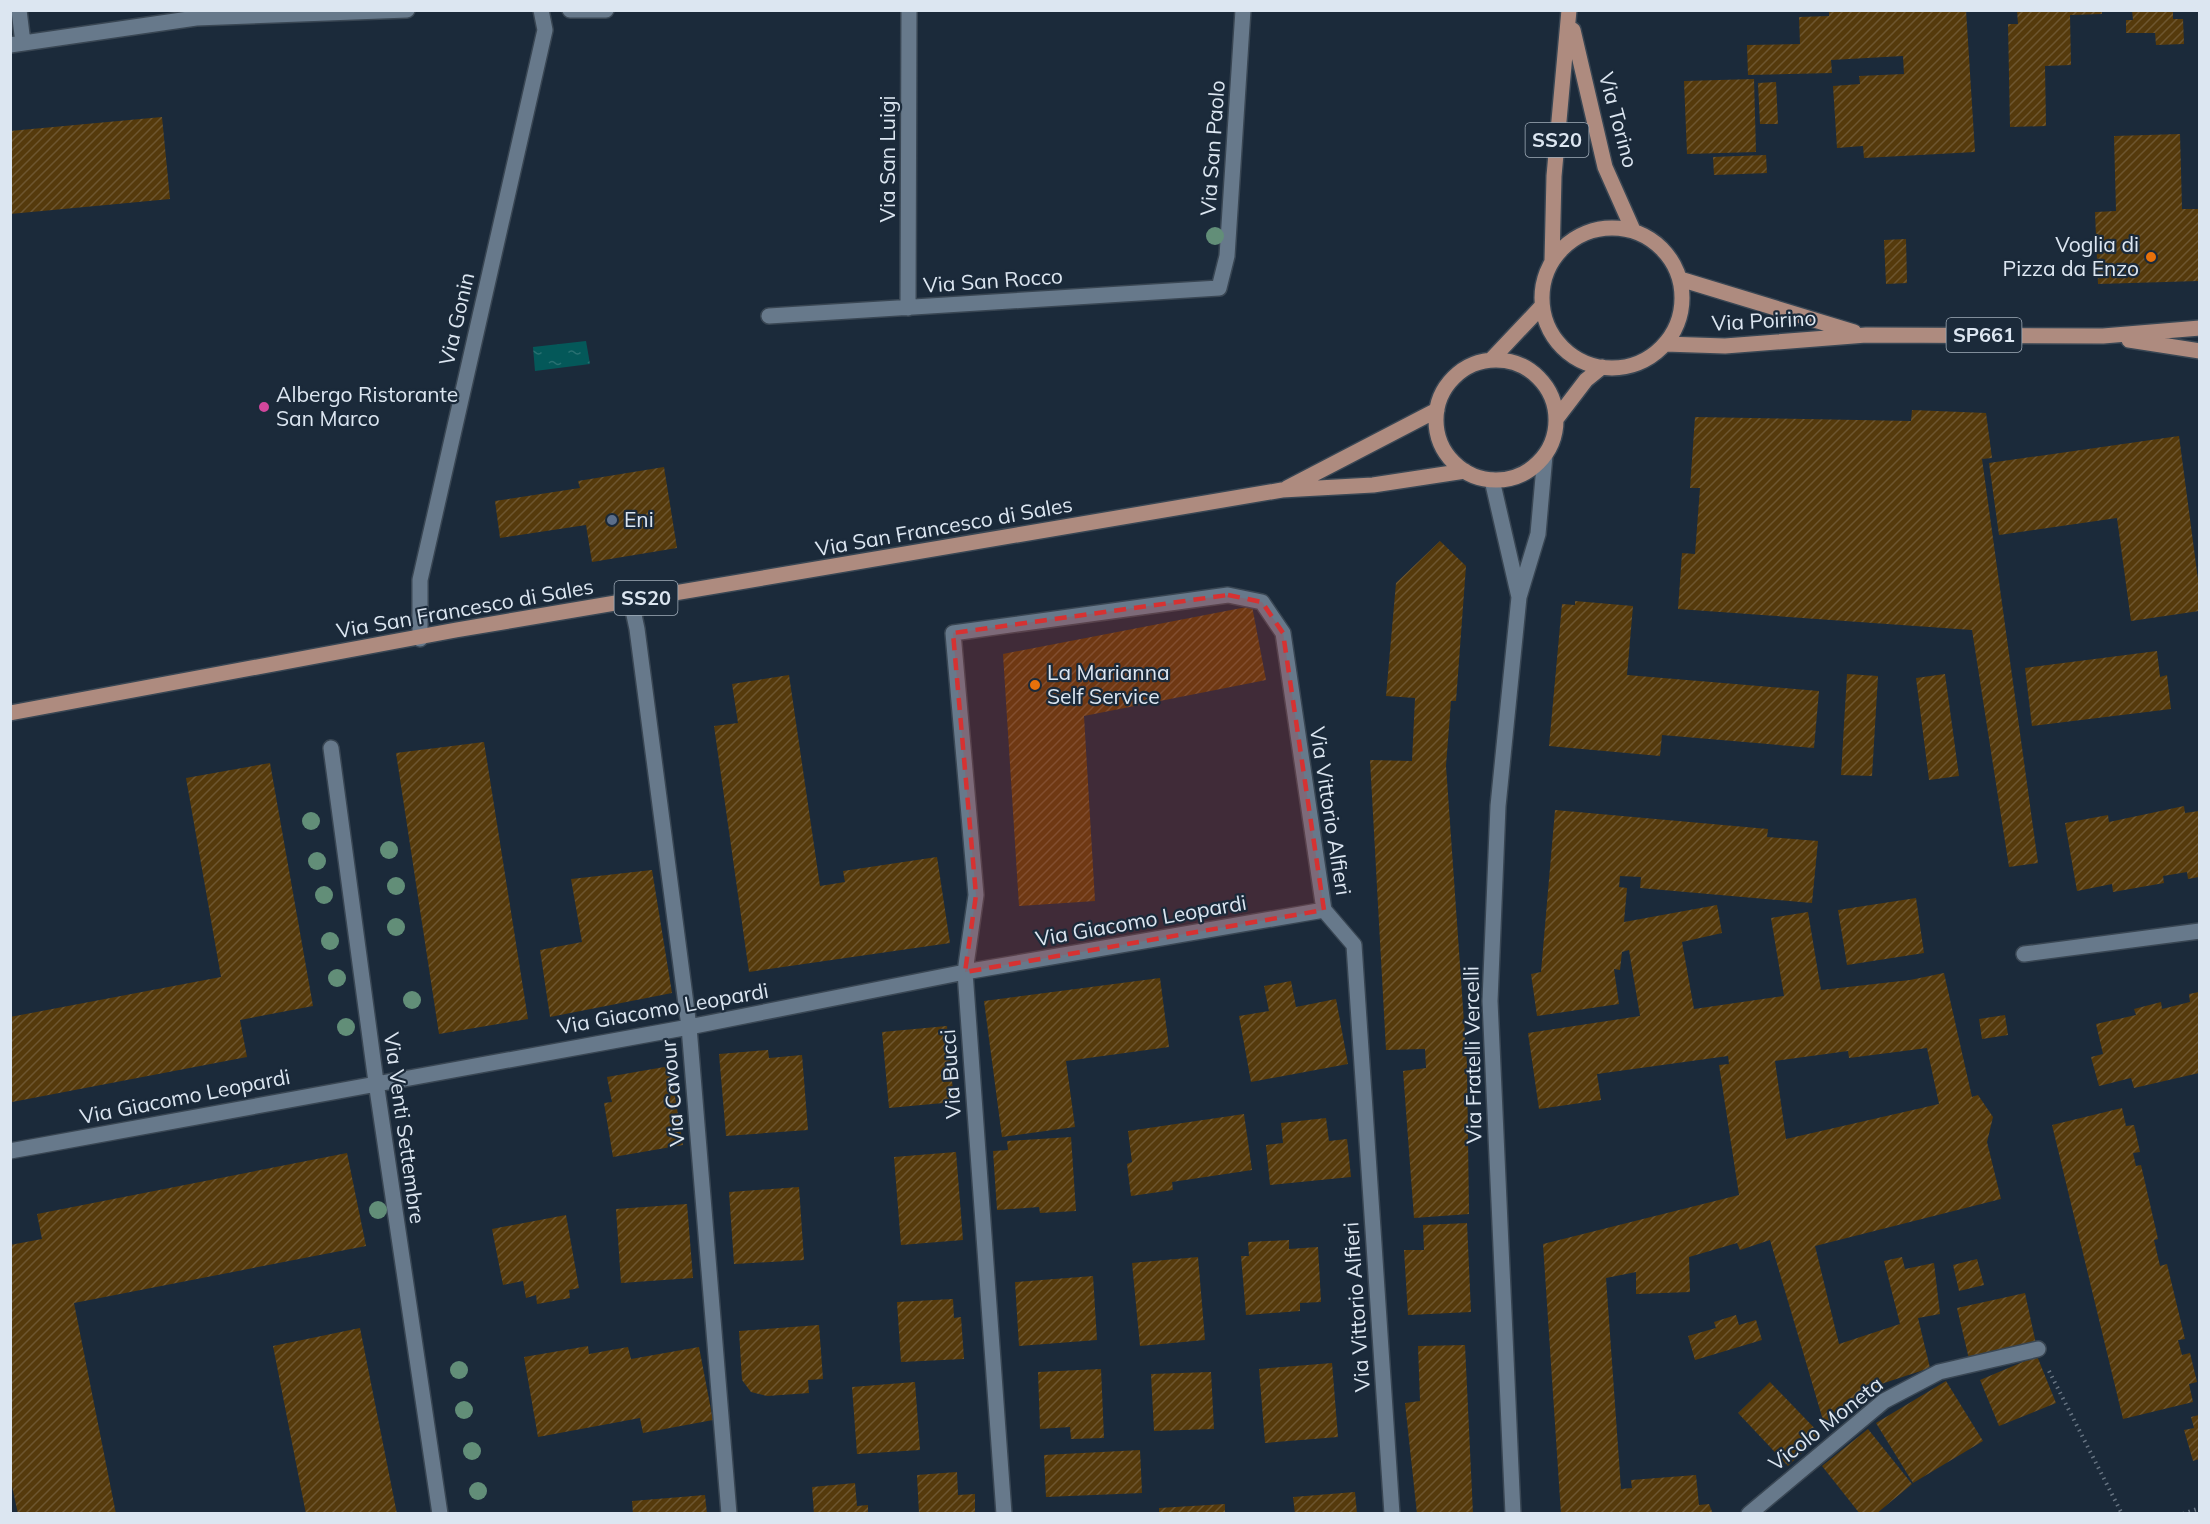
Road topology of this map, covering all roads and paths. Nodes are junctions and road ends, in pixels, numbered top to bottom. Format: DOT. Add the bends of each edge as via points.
graph roads {
  1 [pos="19,10"];
  2 [pos="407,10"];
  3 [pos="541,10"];
  4 [pos="570,10"];
  5 [pos="606,10"];
  6 [pos="909,10"];
  7 [pos="1243,10"];
  8 [pos="1570,15"];
  9 [pos="17,44"];
  10 [pos="1633,230"];
  11 [pos="1552,261"];
  12 [pos="1680,279"];
  13 [pos="1219,288"];
  14 [pos="1542,306"];
  15 [pos="908,308"];
  16 [pos="769,316"];
  17 [pos="2199,328"];
  18 [pos="1866,335"];
  19 [pos="2103,336"];
  20 [pos="1665,344"];
  21 [pos="2199,351"];
  22 [pos="1491,360"];
  23 [pos="1602,367"];
  24 [pos="1437,410"];
  25 [pos="1557,418"];
  26 [pos="1545,455"];
  27 [pos="1465,471"];
  28 [pos="1492,480"];
  29 [pos="1282,490"];
  30 [pos="1519,597"];
  31 [pos="631,601"];
  32 [pos="953,633"];
  33 [pos="420,639"];
  34 [pos="10,713"];
  35 [pos="331,748"];
  36 [pos="1324,910"];
  37 [pos="2199,931"];
  38 [pos="2024,954"];
  39 [pos="965,972"];
  40 [pos="689,1027"];
  41 [pos="376,1082"];
  42 [pos="10,1151"];
  43 [pos="2038,1348"];
  44 [pos="2199,1508"];
  45 [pos="440,1514"];
  46 [pos="729,1514"];
  47 [pos="1004,1514"];
  48 [pos="1392,1514"];
  49 [pos="1513,1514"];
  50 [pos="1749,1514"];
  51 [pos="2122,1514"];
  52 [pos="2183,1514"];
  1 -- 9 [label="street"];
  2 -- 9 [label="street" via="196,18"];
  3 -- 33 [label="street, Via Gonin" via="544,30 420,580"];
  4 -- 5 [label="street"];
  6 -- 15 [label="street, Via San Luigi"];
  7 -- 13 [label="street, Via San Paolo" via="1227,256"];
  8 -- 10 [label="main road, Via Torino" via="1605,167"];
  8 -- 11 [label="main road, Via Torino / SS20" via="1554,176"];
  10 -- 11 [label="main road" via="1610,227 1587,232 1567,243"];
  10 -- 12 [label="main road" via="1654,241 1671,257"];
  11 -- 14 [label="main road" via="1543,283"];
  12 -- 18 [label="main road, Via Poirino"];
  12 -- 20 [label="main road" via="1683,302 1678,324"];
  13 -- 15 [label="street, Via San Rocco"];
  14 -- 22 [label="main road"];
  14 -- 23 [label="main road" via="1548,328 1562,347 1580,361"];
  15 -- 16 [label="street, Via San Rocco"];
  17 -- 19 [label="main road, Via Poirino / SP661"];
  18 -- 19 [label="main road, Via Poirino / SP661"];
  18 -- 20 [label="main road, Via Poirino" via="1725,346"];
  19 -- 21 [label="main road, Via Poirino / SP661"];
  20 -- 23 [label="main road" via="1626,367"];
  22 -- 24 [label="main road" via="1472,364 1455,375 1443,391"];
  22 -- 25 [label="main road" via="1510,361 1543,382 1553,399"];
  23 -- 25 [label="main road" via="1586,380"];
  24 -- 27 [label="main road" via="1441,445"];
  24 -- 29 [label="main road, Via San Francesco di Sales / SS20"];
  25 -- 26 [label="main road" via="1554,438"];
  26 -- 28 [label="main road" via="1530,470 1512,478"];
  26 -- 30 [label="street, Via Fratelli Vercelli" via="1538,534"];
  27 -- 28 [label="main road"];
  27 -- 29 [label="main road, Via San Francesco di Sales / SS20" via="1373,485"];
  28 -- 30 [label="street, Via Fratelli Vercelli"];
  29 -- 31 [label="main road, Via San Francesco di Sales / SS20"];
  30 -- 49 [label="street, Via Fratelli Vercelli" via="1498,806 1490,1001"];
  31 -- 33 [label="main road, Via San Francesco di Sales / SS20"];
  31 -- 40 [label="street, Via Cavour"];
  32 -- 36 [label="street, Via Vittorio Alfieri" via="1228,595 1262,602 1282,633"];
  32 -- 39 [label="street, Via Bucci" via="976,895"];
  33 -- 34 [label="main road, Via San Francesco di Sales / SS20"];
  35 -- 41 [label="street, Via Venti Settembre"];
  36 -- 39 [label="street, Via Giacomo Leopardi"];
  36 -- 48 [label="street, Via Vittorio Alfieri" via="1354,945"];
  37 -- 38 [label="street"];
  39 -- 40 [label="street, Via Giacomo Leopardi"];
  39 -- 47 [label="street, Via Bucci"];
  40 -- 41 [label="street, Via Giacomo Leopardi"];
  40 -- 46 [label="street, Via Cavour"];
  41 -- 42 [label="street, Via Giacomo Leopardi"];
  41 -- 45 [label="street, Via Venti Settembre"];
  43 -- 50 [label="street, Vicolo Moneta" via="1939,1372 1884,1401"];
  43 -- 51 [label="path"];
  44 -- 52 [label="path"];
}
